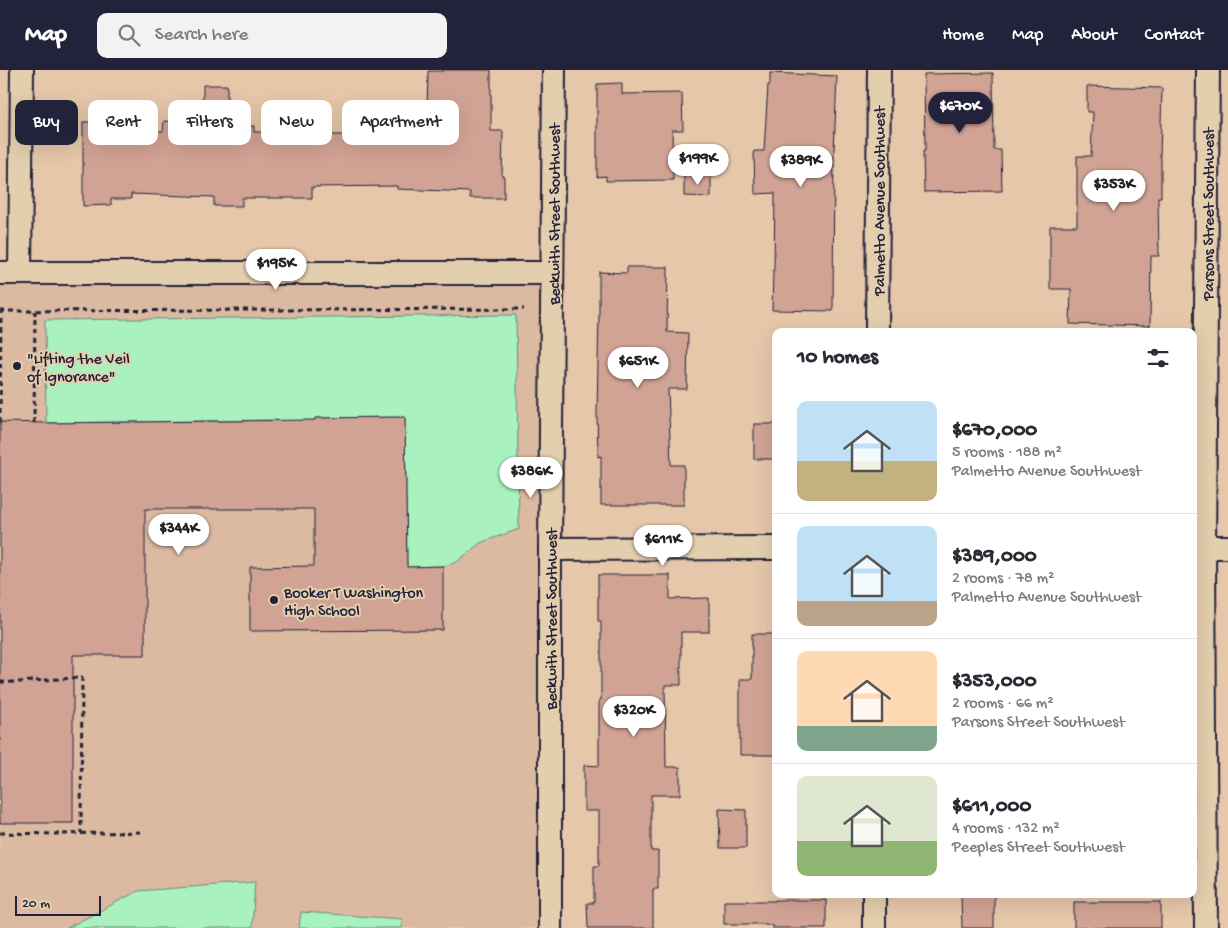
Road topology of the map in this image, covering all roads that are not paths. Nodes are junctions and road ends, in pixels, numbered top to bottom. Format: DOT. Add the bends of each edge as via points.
graph roads {
  1 [pos="22,70"];
  2 [pos="554,70"];
  3 [pos="879,70"];
  4 [pos="1208,70"];
  5 [pos="10,273"];
  6 [pos="552,273"];
  7 [pos="877,328"];
  8 [pos="1199,547"];
  9 [pos="1228,547"];
  10 [pos="772,548"];
  11 [pos="550,549"];
  12 [pos="874,898"];
  13 [pos="550,928"];
  14 [pos="874,928"];
  15 [pos="1206,928"];
  1 -- 5 [label="street"];
  2 -- 6 [label="street, Beckwith Street Southwest"];
  3 -- 7 [label="street, Palmetto Avenue Southwest"];
  4 -- 8 [label="street, Parsons Street Southwest"];
  5 -- 6 [label="street"];
  6 -- 11 [label="street, Beckwith Street Southwest"];
  8 -- 9 [label="street"];
  8 -- 15 [label="street, Parsons Street Southwest"];
  10 -- 11 [label="street"];
  11 -- 13 [label="street, Beckwith Street Southwest"];
  12 -- 14 [label="street"];
}
